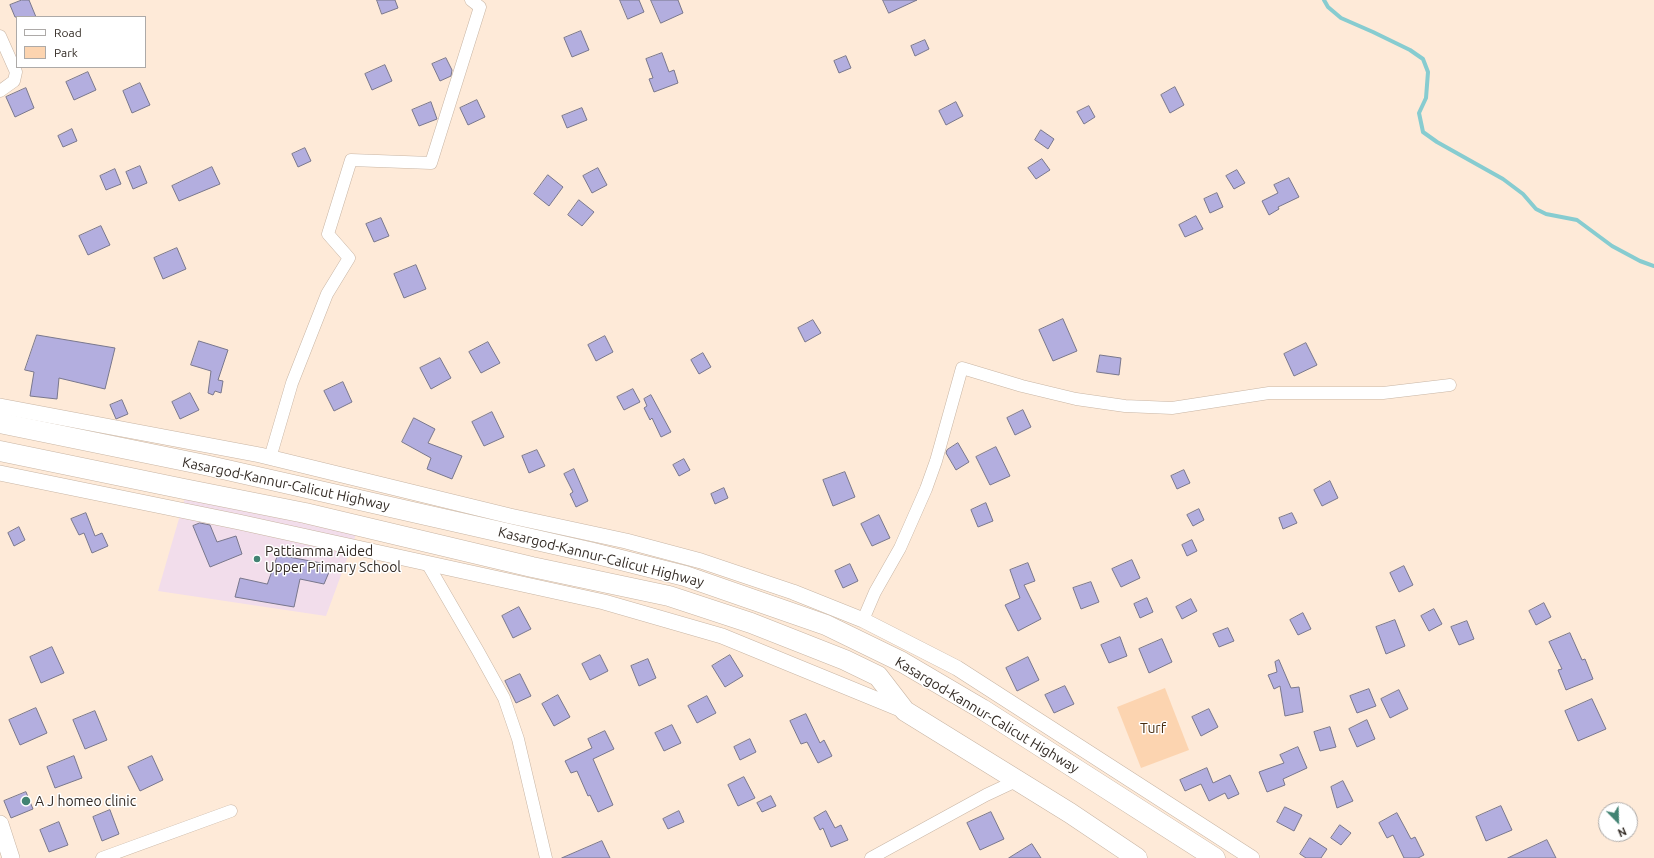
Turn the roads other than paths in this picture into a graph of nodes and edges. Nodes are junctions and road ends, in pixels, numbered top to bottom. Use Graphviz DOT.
graph roads {
  1 [pos="471,0"];
  2 [pos="0,36"];
  3 [pos="0,91"];
  4 [pos="1450,385"];
  5 [pos="0,406"];
  6 [pos="0,423"];
  7 [pos="0,450"];
  8 [pos="270,458"];
  9 [pos="0,473"];
  10 [pos="427,563"];
  11 [pos="863,620"];
  12 [pos="905,711"];
  13 [pos="1018,780"];
  14 [pos="231,811"];
  15 [pos="0,826"];
  16 [pos="11,858"];
  17 [pos="102,858"];
  18 [pos="546,858"];
  19 [pos="871,858"];
  20 [pos="1137,858"];
  21 [pos="1215,858"];
  22 [pos="1252,858"];
  1 -- 8 [label="street"];
  2 -- 3 [label="street"];
  4 -- 11 [label="street"];
  5 -- 8 [label="street"];
  6 -- 21 [label="highway, Kasargod-Kannur-Calicut Highway"];
  7 -- 12 [label="highway, Kasargod-Kannur-Calicut Highway"];
  8 -- 11 [label="street"];
  9 -- 10 [label="street"];
  10 -- 12 [label="street"];
  10 -- 18 [label="street"];
  11 -- 22 [label="street"];
  12 -- 13 [label="highway, Kasargod-Kannur-Calicut Highway"];
  13 -- 19 [label="street"];
  13 -- 20 [label="highway, Kasargod-Kannur-Calicut Highway"];
  14 -- 17 [label="street"];
  15 -- 16 [label="main road"];
}
